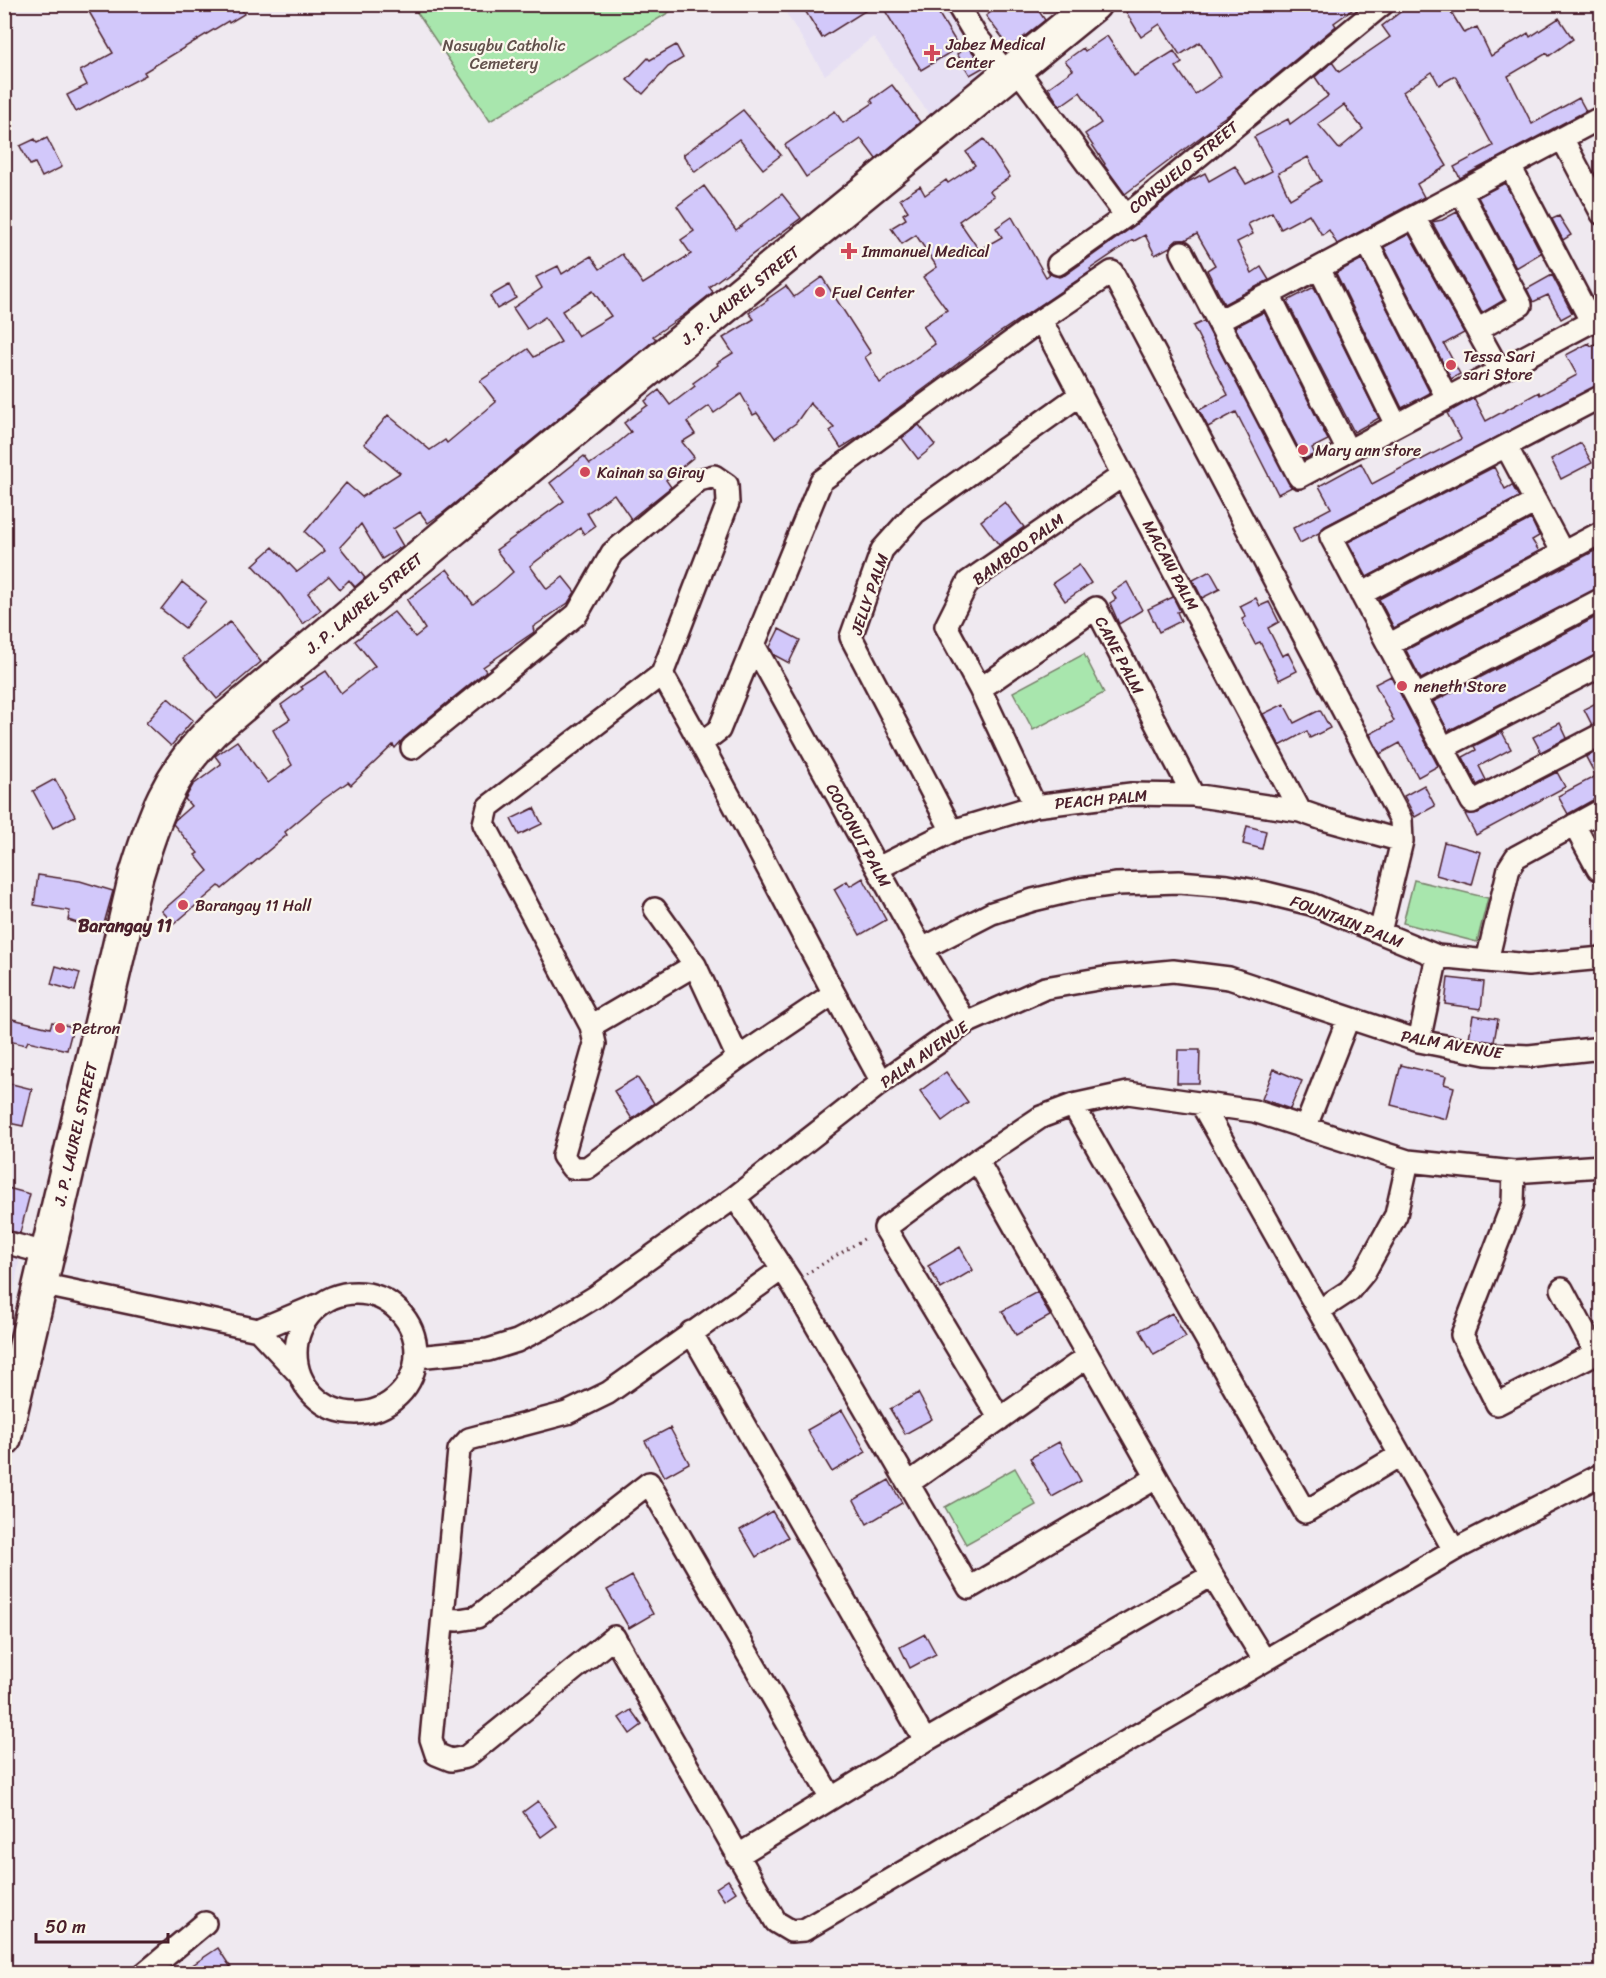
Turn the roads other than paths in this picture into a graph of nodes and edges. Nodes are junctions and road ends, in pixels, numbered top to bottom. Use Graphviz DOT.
graph roads {
  1 [pos="957,4"];
  2 [pos="1094,4"];
  3 [pos="1383,4"];
  4 [pos="1012,72"];
  5 [pos="1602,117"];
  6 [pos="1562,138"];
  7 [pos="1510,166"];
  8 [pos="1461,192"];
  9 [pos="1602,214"];
  10 [pos="1126,216"];
  11 [pos="1414,217"];
  12 [pos="1367,242"];
  13 [pos="1182,252"];
  14 [pos="1058,264"];
  15 [pos="1319,268"];
  16 [pos="1269,294"];
  17 [pos="1596,318"];
  18 [pos="1041,320"];
  19 [pos="1219,321"];
  20 [pos="1477,330"];
  21 [pos="1499,370"];
  22 [pos="1081,394"];
  23 [pos="1602,396"];
  24 [pos="1447,398"];
  25 [pos="1396,425"];
  26 [pos="1506,446"];
  27 [pos="1348,451"];
  28 [pos="1123,475"];
  29 [pos="1536,502"];
  30 [pos="1602,532"];
  31 [pos="1563,553"];
  32 [pos="1361,594"];
  33 [pos="1602,599"];
  34 [pos="754,645"];
  35 [pos="1388,645"];
  36 [pos="1602,665"];
  37 [pos="662,674"];
  38 [pos="980,689"];
  39 [pos="1416,696"];
  40 [pos="1602,734"];
  41 [pos="702,743"];
  42 [pos="412,748"];
  43 [pos="1443,748"];
  44 [pos="1193,795"];
  45 [pos="1035,806"];
  46 [pos="1602,810"];
  47 [pos="1300,811"];
  48 [pos="1574,825"];
  49 [pos="952,831"];
  50 [pos="1402,841"];
  51 [pos="878,868"];
  52 [pos="1602,870"];
  53 [pos="655,909"];
  54 [pos="1380,932"];
  55 [pos="922,948"];
  56 [pos="1437,956"];
  57 [pos="1602,958"];
  58 [pos="1487,961"];
  59 [pos="694,965"];
  60 [pos="833,994"];
  61 [pos="1348,1019"];
  62 [pos="966,1023"];
  63 [pos="591,1026"];
  64 [pos="1419,1041"];
  65 [pos="1602,1048"];
  66 [pos="738,1058"];
  67 [pos="882,1082"];
  68 [pos="1201,1103"];
  69 [pos="1073,1105"];
  70 [pos="1306,1126"];
  71 [pos="977,1160"];
  72 [pos="1408,1161"];
  73 [pos="1602,1166"];
  74 [pos="1514,1172"];
  75 [pos="735,1197"];
  76 [pos="4,1242"];
  77 [pos="43,1269"];
  78 [pos="787,1275"];
  79 [pos="1562,1289"];
  80 [pos="321,1304"];
  81 [pos="1320,1310"];
  82 [pos="258,1330"];
  83 [pos="691,1332"];
  84 [pos="1599,1351"];
  85 [pos="417,1357"];
  86 [pos="1087,1357"];
  87 [pos="300,1375"];
  88 [pos="10,1389"];
  89 [pos="1000,1419"];
  90 [pos="4,1439"];
  91 [pos="1401,1455"];
  92 [pos="1602,1474"];
  93 [pos="1156,1478"];
  94 [pos="909,1483"];
  95 [pos="1454,1550"];
  96 [pos="1212,1575"];
  97 [pos="442,1618"];
  98 [pos="1264,1660"];
  99 [pos="925,1741"];
  100 [pos="831,1798"];
  101 [pos="737,1856"];
  102 [pos="205,1923"];
  103 [pos="144,1974"];
  1 -- 4 [label="street, CONSUELO STREET"];
  2 -- 4 [label="main road, J. P. LAUREL STREET"];
  3 -- 10 [label="street, CONSUELO STREET"];
  4 -- 10 [label="street, CONSUELO STREET"];
  4 -- 77 [label="main road, J. P. LAUREL STREET"];
  5 -- 6 [label="street"];
  6 -- 7 [label="street"];
  6 -- 9 [label="street"];
  7 -- 8 [label="street"];
  7 -- 17 [label="street"];
  8 -- 11 [label="street"];
  8 -- 20 [label="street"];
  10 -- 14 [label="street"];
  11 -- 12 [label="street"];
  11 -- 20 [label="street"];
  12 -- 15 [label="street"];
  12 -- 24 [label="street"];
  13 -- 19 [label="street"];
  15 -- 16 [label="street"];
  15 -- 25 [label="street"];
  16 -- 19 [label="street"];
  16 -- 27 [label="street"];
  17 -- 21 [label="street"];
  18 -- 22 [label="street, MACAW PALM"];
  18 -- 34 [label="street"];
  18 -- 50 [label="street"];
  19 -- 27 [label="street"];
  20 -- 21 [label="street"];
  21 -- 24 [label="street"];
  22 -- 28 [label="street, MACAW PALM"];
  22 -- 49 [label="street, JELLY PALM"];
  23 -- 26 [label="street"];
  24 -- 25 [label="street"];
  25 -- 27 [label="street"];
  26 -- 29 [label="street"];
  26 -- 32 [label="street"];
  28 -- 38 [label="street, BAMBOO PALM"];
  28 -- 47 [label="street, MACAW PALM"];
  29 -- 31 [label="street"];
  29 -- 32 [label="street"];
  30 -- 31 [label="street"];
  31 -- 35 [label="street"];
  32 -- 35 [label="street"];
  33 -- 39 [label="street"];
  34 -- 41 [label="street"];
  34 -- 51 [label="street, COCONUT PALM"];
  35 -- 39 [label="street"];
  36 -- 43 [label="street"];
  37 -- 41 [label="street"];
  37 -- 42 [label="street"];
  37 -- 63 [label="street"];
  38 -- 44 [label="street, CANE PALM"];
  38 -- 45 [label="street, BAMBOO PALM"];
  39 -- 43 [label="street"];
  40 -- 43 [label="street"];
  41 -- 60 [label="street"];
  44 -- 45 [label="street, PEACH PALM"];
  44 -- 47 [label="street, PEACH PALM"];
  45 -- 49 [label="street, PEACH PALM"];
  46 -- 48 [label="street"];
  47 -- 50 [label="street, PEACH PALM"];
  48 -- 52 [label="street"];
  48 -- 58 [label="street"];
  49 -- 51 [label="street, PEACH PALM"];
  50 -- 54 [label="street"];
  51 -- 55 [label="street, COCONUT PALM"];
  53 -- 59 [label="street"];
  54 -- 55 [label="street, FOUNTAIN PALM"];
  54 -- 56 [label="street, FOUNTAIN PALM"];
  55 -- 62 [label="street, COCONUT PALM"];
  56 -- 58 [label="street, FOUNTAIN PALM"];
  56 -- 64 [label="street"];
  57 -- 58 [label="street, FOUNTAIN PALM"];
  59 -- 63 [label="street"];
  59 -- 66 [label="street"];
  60 -- 66 [label="street"];
  60 -- 67 [label="street"];
  61 -- 62 [label="street, PALM AVENUE"];
  61 -- 64 [label="street, PALM AVENUE"];
  61 -- 70 [label="street"];
  62 -- 67 [label="street, PALM AVENUE"];
  63 -- 66 [label="street"];
  64 -- 65 [label="street, PALM AVENUE"];
  67 -- 75 [label="street, PALM AVENUE"];
  68 -- 69 [label="street"];
  68 -- 70 [label="street"];
  68 -- 81 [label="street"];
  69 -- 71 [label="street"];
  69 -- 91 [label="street"];
  70 -- 72 [label="street"];
  71 -- 86 [label="street"];
  71 -- 89 [label="street"];
  72 -- 74 [label="street"];
  72 -- 81 [label="street"];
  73 -- 74 [label="street"];
  74 -- 84 [label="street"];
  75 -- 78 [label="street"];
  75 -- 85 [label="street, PALM AVENUE"];
  76 -- 77 [label="street"];
  77 -- 82 [label="street"];
  77 -- 88 [label="main road, J. P. LAUREL STREET"];
  78 -- 83 [label="street"];
  78 -- 94 [label="street"];
  79 -- 84 [label="street"];
  80 -- 82 [label="street"];
  80 -- 85 [label="street"];
  80 -- 87 [label="street"];
  81 -- 91 [label="street"];
  82 -- 87 [label="street"];
  83 -- 97 [label="street"];
  83 -- 99 [label="street"];
  85 -- 87 [label="street"];
  86 -- 89 [label="street"];
  86 -- 93 [label="street"];
  88 -- 90 [label="main road, J. P. LAUREL STREET"];
  89 -- 94 [label="street"];
  91 -- 95 [label="street"];
  92 -- 95 [label="street"];
  93 -- 94 [label="street"];
  93 -- 96 [label="street"];
  95 -- 98 [label="street"];
  96 -- 98 [label="street"];
  96 -- 99 [label="street"];
  97 -- 100 [label="street"];
  97 -- 101 [label="street"];
  98 -- 101 [label="street"];
  99 -- 100 [label="street"];
  100 -- 101 [label="street"];
  102 -- 103 [label="street"];
}
